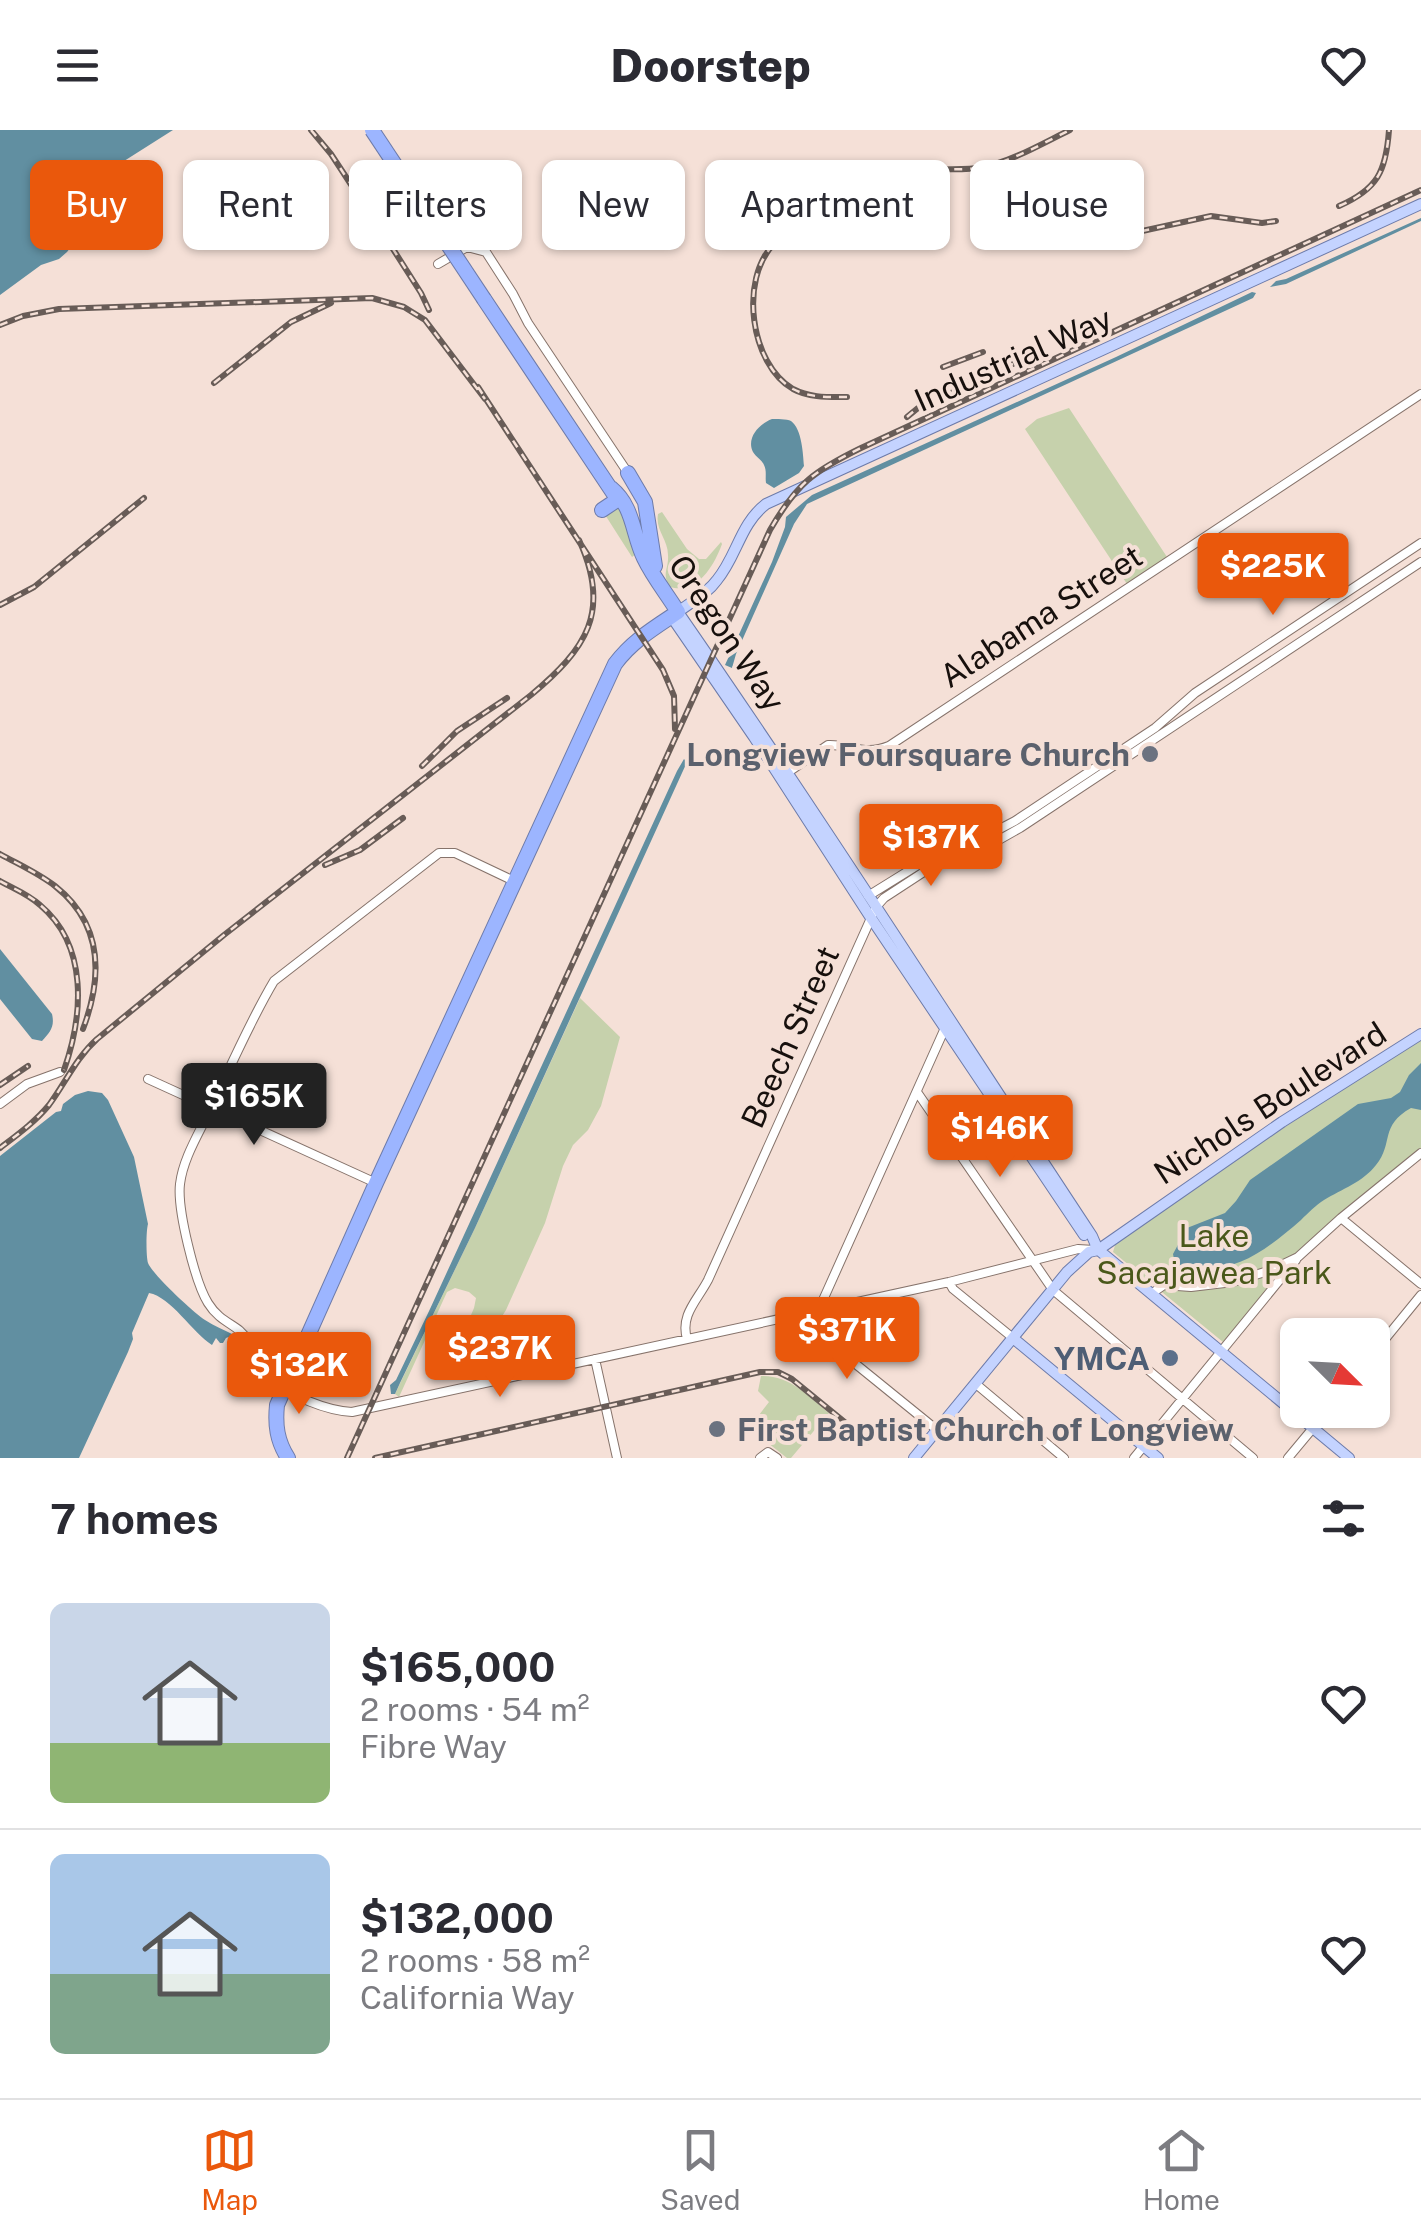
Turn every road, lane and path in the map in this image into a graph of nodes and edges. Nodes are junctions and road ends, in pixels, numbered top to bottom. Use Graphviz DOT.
graph roads {
  1 [pos="372,130"];
  2 [pos="1421,204"];
  3 [pos="438,264"];
  4 [pos="1421,394"];
  5 [pos="628,473"];
  6 [pos="615,493"];
  7 [pos="602,510"];
  8 [pos="1421,543"];
  9 [pos="1421,562"];
  10 [pos="660,583"];
  11 [pos="674,614"];
  12 [pos="783,775"];
  13 [pos="516,882"];
  14 [pos="884,885"];
  15 [pos="868,896"];
  16 [pos="873,913"];
  17 [pos="880,932"];
  18 [pos="864,934"];
  19 [pos="945,1028"];
  20 [pos="1421,1034"];
  21 [pos="60,1072"];
  22 [pos="148,1079"];
  23 [pos="917,1092"];
  24 [pos="0,1104"];
  25 [pos="211,1108"];
  26 [pos="1421,1153"];
  27 [pos="376,1183"];
  28 [pos="1341,1218"];
  29 [pos="1103,1222"];
  30 [pos="1086,1227"];
  31 [pos="1117,1236"];
  32 [pos="1098,1250"];
  33 [pos="1298,1258"];
  34 [pos="1030,1260"];
  35 [pos="1120,1268"];
  36 [pos="949,1282"];
  37 [pos="1421,1284"];
  38 [pos="1055,1292"];
  39 [pos="1151,1294"];
  40 [pos="1421,1295"];
  41 [pos="819,1309"];
  42 [pos="1390,1333"];
  43 [pos="687,1339"];
  44 [pos="1015,1341"];
  45 [pos="1222,1351"];
  46 [pos="595,1359"];
  47 [pos="978,1386"];
  48 [pos="284,1388"];
  49 [pos="1182,1400"];
  50 [pos="1280,1401"];
  51 [pos="1312,1428"];
  52 [pos="937,1430"];
  53 [pos="1143,1446"];
  54 [pos="764,1455"];
  55 [pos="288,1458"];
  56 [pos="618,1458"];
  57 [pos="777,1458"];
  58 [pos="914,1458"];
  59 [pos="922,1458"];
  60 [pos="1064,1458"];
  61 [pos="1134,1458"];
  62 [pos="1158,1458"];
  63 [pos="1252,1458"];
  64 [pos="1288,1458"];
  65 [pos="1348,1458"];
  1 -- 6 [label="highway, Oregon Way, bridge"];
  2 -- 11 [label="main road, Industrial Way"];
  3 -- 5 [label="street"];
  4 -- 12 [label="street, Alabama Street"];
  5 -- 6 [label="highway"];
  5 -- 10 [label="highway"];
  6 -- 7 [label="highway"];
  6 -- 10 [label="highway, Oregon Way"];
  6 -- 11 [label="highway, Oregon Way"];
  8 -- 14 [label="street"];
  9 -- 16 [label="street, Beech Street"];
  10 -- 11 [label="highway, Oregon Way"];
  11 -- 12 [label="main road, Oregon Way"];
  11 -- 13 [label="highway"];
  12 -- 15 [label="main road, Oregon Way"];
  12 -- 16 [label="main road, Oregon Way"];
  13 -- 25 [label="street"];
  13 -- 27 [label="highway"];
  14 -- 15 [label="street"];
  14 -- 16 [label="street"];
  15 -- 16 [label="main road, Oregon Way"];
  16 -- 17 [label="main road, Oregon Way"];
  16 -- 18 [label="street, Beech Street"];
  16 -- 30 [label="main road"];
  17 -- 18 [label="main road"];
  17 -- 19 [label="main road, Oregon Way"];
  18 -- 43 [label="street, Beech Street"];
  19 -- 23 [label="street"];
  19 -- 32 [label="main road, Oregon Way"];
  20 -- 31 [label="main road, Nichols Boulevard"];
  21 -- 24 [label="street"];
  22 -- 25 [label="street"];
  23 -- 34 [label="street"];
  23 -- 41 [label="street"];
  25 -- 27 [label="street"];
  25 -- 48 [label="street"];
  26 -- 28 [label="street"];
  27 -- 48 [label="highway"];
  28 -- 33 [label="street"];
  28 -- 37 [label="street"];
  29 -- 30 [label="main road"];
  30 -- 32 [label="main road"];
  31 -- 32 [label="main road, Nichols Boulevard"];
  31 -- 35 [label="main road"];
  32 -- 34 [label="street"];
  32 -- 35 [label="main road"];
  32 -- 38 [label="main road, Nichols Boulevard"];
  33 -- 39 [label="street"];
  33 -- 45 [label="street"];
  34 -- 36 [label="street"];
  34 -- 38 [label="street"];
  35 -- 39 [label="main road"];
  36 -- 41 [label="street"];
  36 -- 44 [label="street"];
  38 -- 44 [label="main road, Nichols Boulevard"];
  38 -- 49 [label="street"];
  39 -- 45 [label="main road"];
  40 -- 42 [label="street"];
  41 -- 43 [label="street"];
  41 -- 52 [label="street"];
  43 -- 46 [label="street"];
  44 -- 47 [label="main road, Nichols Boulevard"];
  44 -- 53 [label="main road"];
  45 -- 49 [label="street"];
  45 -- 50 [label="main road"];
  46 -- 48 [label="street"];
  46 -- 56 [label="street"];
  47 -- 52 [label="main road"];
  47 -- 59 [label="main road"];
  47 -- 60 [label="street"];
  48 -- 55 [label="highway"];
  49 -- 53 [label="street"];
  49 -- 63 [label="street"];
  51 -- 64 [label="street"];
  51 -- 65 [label="main road"];
  52 -- 58 [label="main road"];
  53 -- 61 [label="street"];
  53 -- 62 [label="main road"];
  54 -- 57 [label="street"];
}
